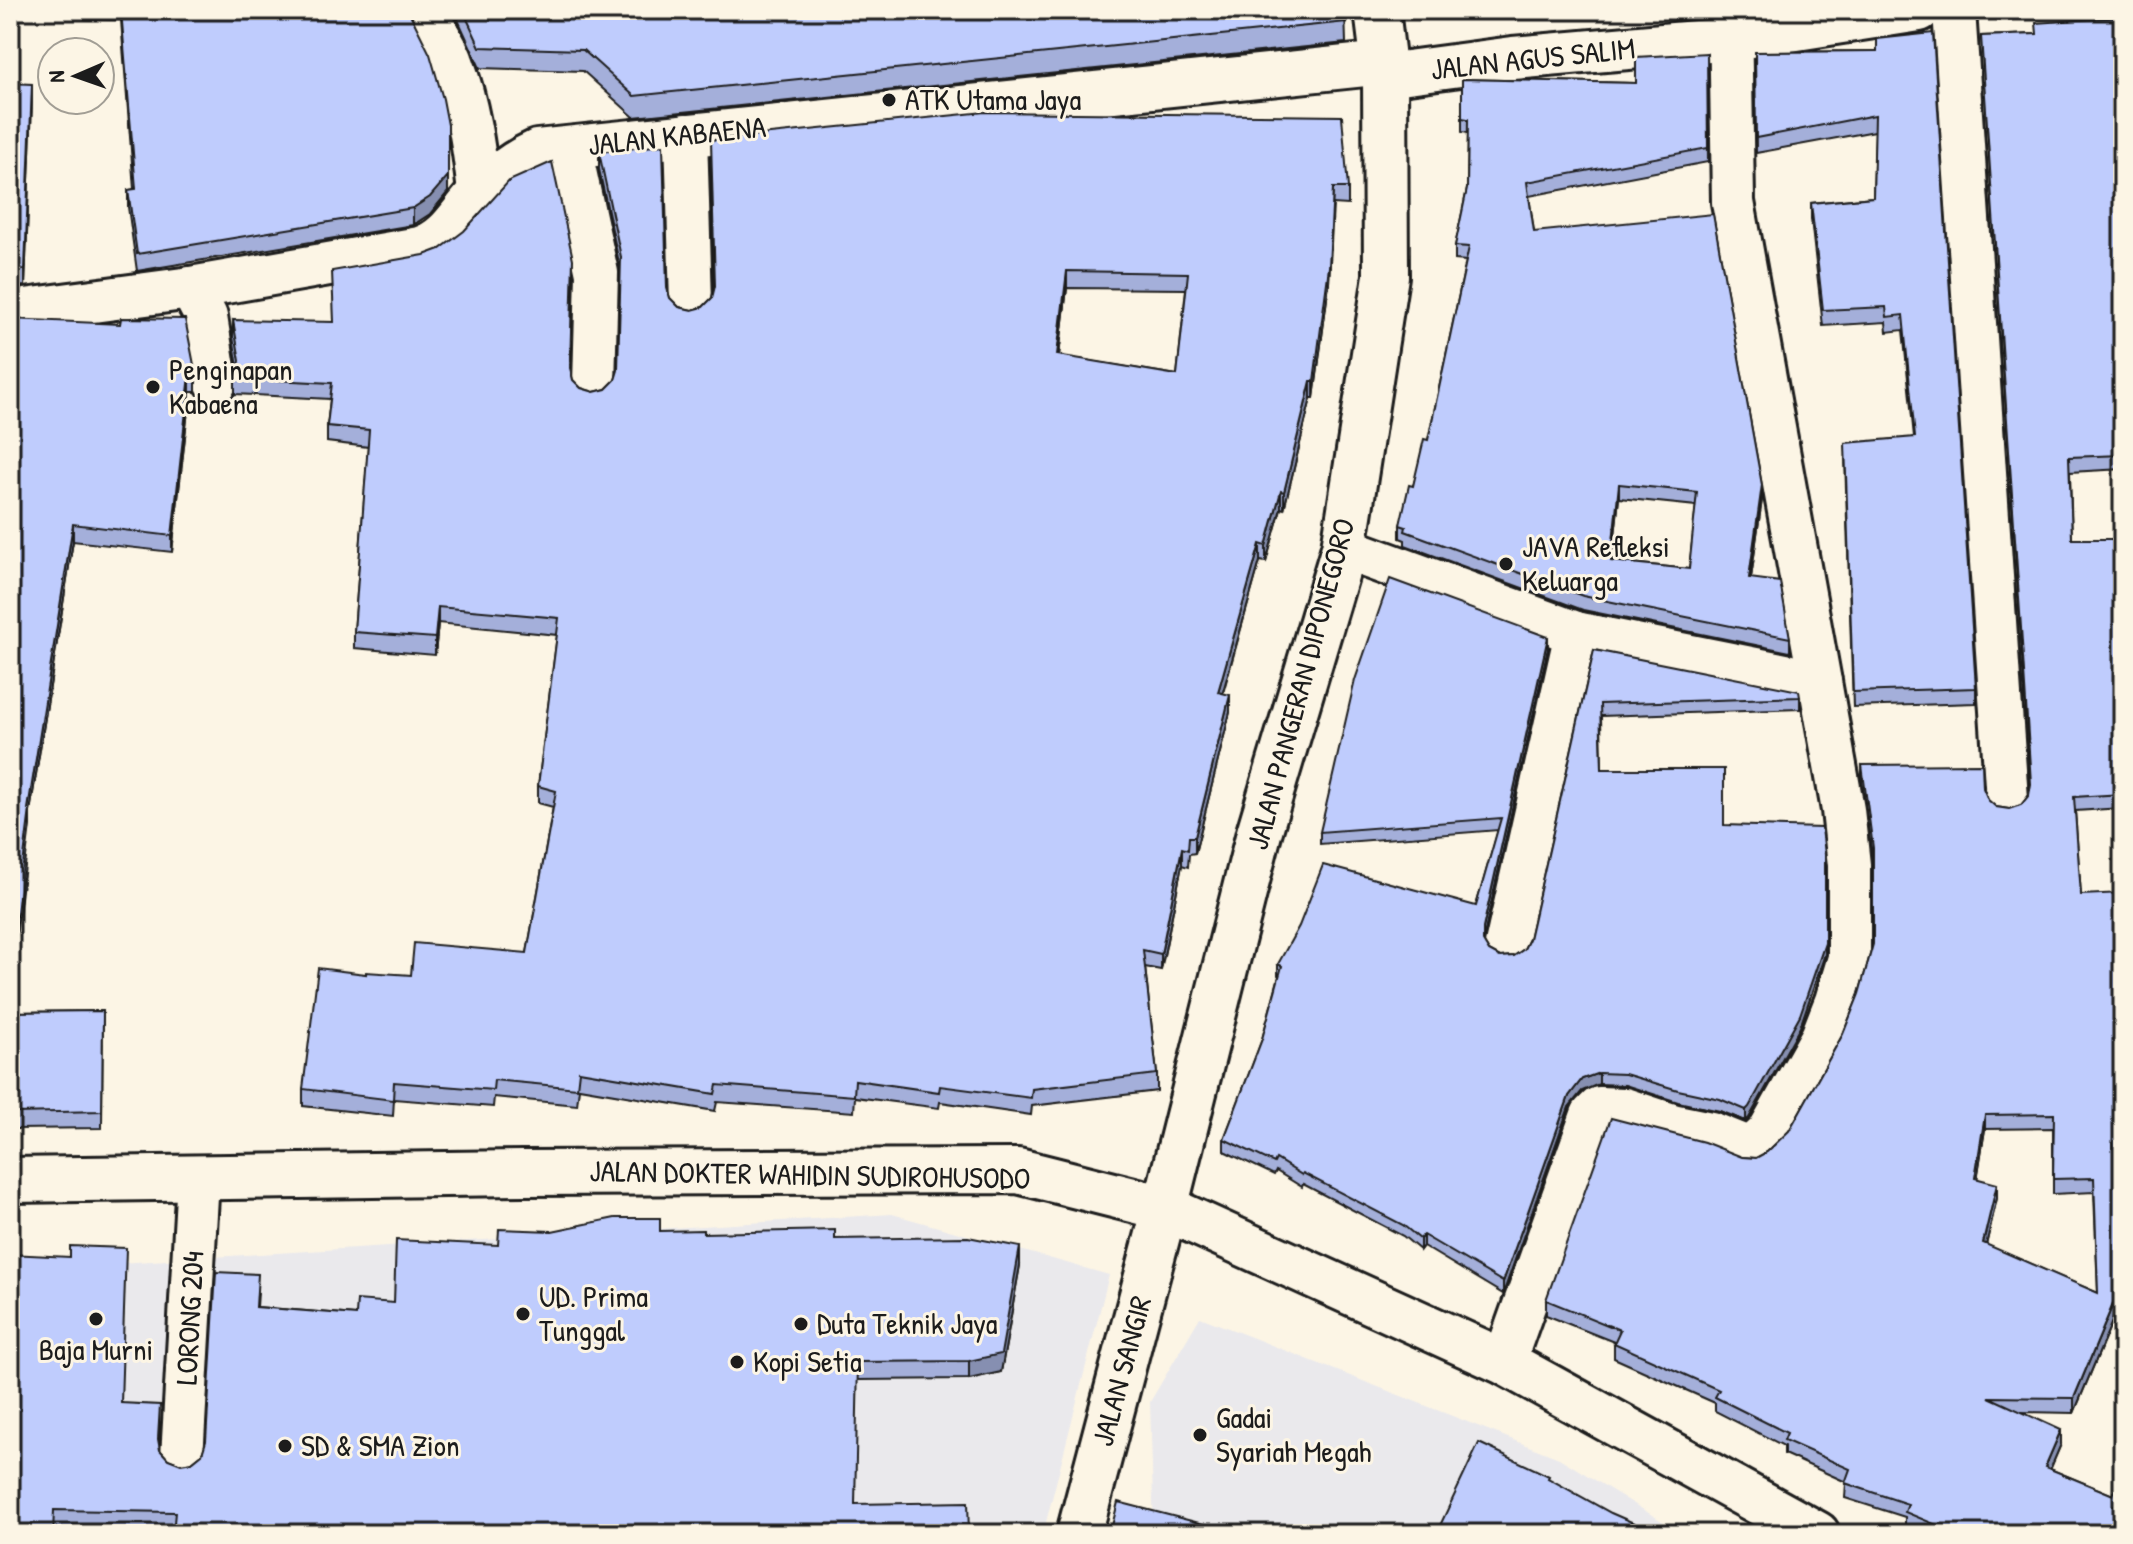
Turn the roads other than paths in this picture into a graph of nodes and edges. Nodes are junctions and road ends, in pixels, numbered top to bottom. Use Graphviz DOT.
graph roads {
  1 [pos="431,10"];
  2 [pos="1377,10"];
  3 [pos="1919,10"];
  4 [pos="1954,10"];
  5 [pos="1730,24"];
  6 [pos="1384,69"];
  7 [pos="686,135"];
  8 [pos="570,148"];
  9 [pos="479,192"];
  10 [pos="191,288"];
  11 [pos="691,303"];
  12 [pos="10,312"];
  13 [pos="216,381"];
  14 [pos="594,385"];
  15 [pos="1344,548"];
  16 [pos="1576,633"];
  17 [pos="1820,682"];
  18 [pos="2007,800"];
  19 [pos="1506,945"];
  20 [pos="198,1178"];
  21 [pos="10,1180"];
  22 [pos="1165,1208"];
  23 [pos="1504,1362"];
  24 [pos="182,1458"];
  25 [pos="1079,1534"];
  26 [pos="1817,1534"];
  1 -- 9 [label="street"];
  2 -- 6 [label="main road, JALAN PANGERAN DIPONEGORO"];
  3 -- 5 [label="street, JALAN AGUS SALIM"];
  4 -- 18 [label="street"];
  5 -- 6 [label="street, JALAN AGUS SALIM"];
  5 -- 17 [label="street"];
  6 -- 7 [label="street, JALAN KABAENA"];
  6 -- 15 [label="main road, JALAN PANGERAN DIPONEGORO"];
  7 -- 8 [label="street, JALAN KABAENA"];
  7 -- 11 [label="street"];
  8 -- 9 [label="street, JALAN KABAENA"];
  8 -- 14 [label="street"];
  9 -- 10 [label="street, JALAN KABAENA"];
  10 -- 12 [label="street, JALAN KABAENA"];
  10 -- 13 [label="street"];
  15 -- 16 [label="street"];
  15 -- 22 [label="main road, JALAN PANGERAN DIPONEGORO"];
  16 -- 17 [label="street"];
  16 -- 19 [label="street"];
  17 -- 23 [label="street"];
  20 -- 21 [label="main road, JALAN DOKTER WAHIDIN SUDIROHUSODO"];
  20 -- 22 [label="main road, JALAN DOKTER WAHIDIN SUDIROHUSODO"];
  20 -- 24 [label="street, LORONG 204"];
  22 -- 23 [label="main road, JALAN DOKTER WAHIDIN SUDIROHUSODO"];
  22 -- 25 [label="main road, JALAN SANGIR"];
  23 -- 26 [label="main road, JALAN DOKTER WAHIDIN SUDIROHUSODO"];
}
